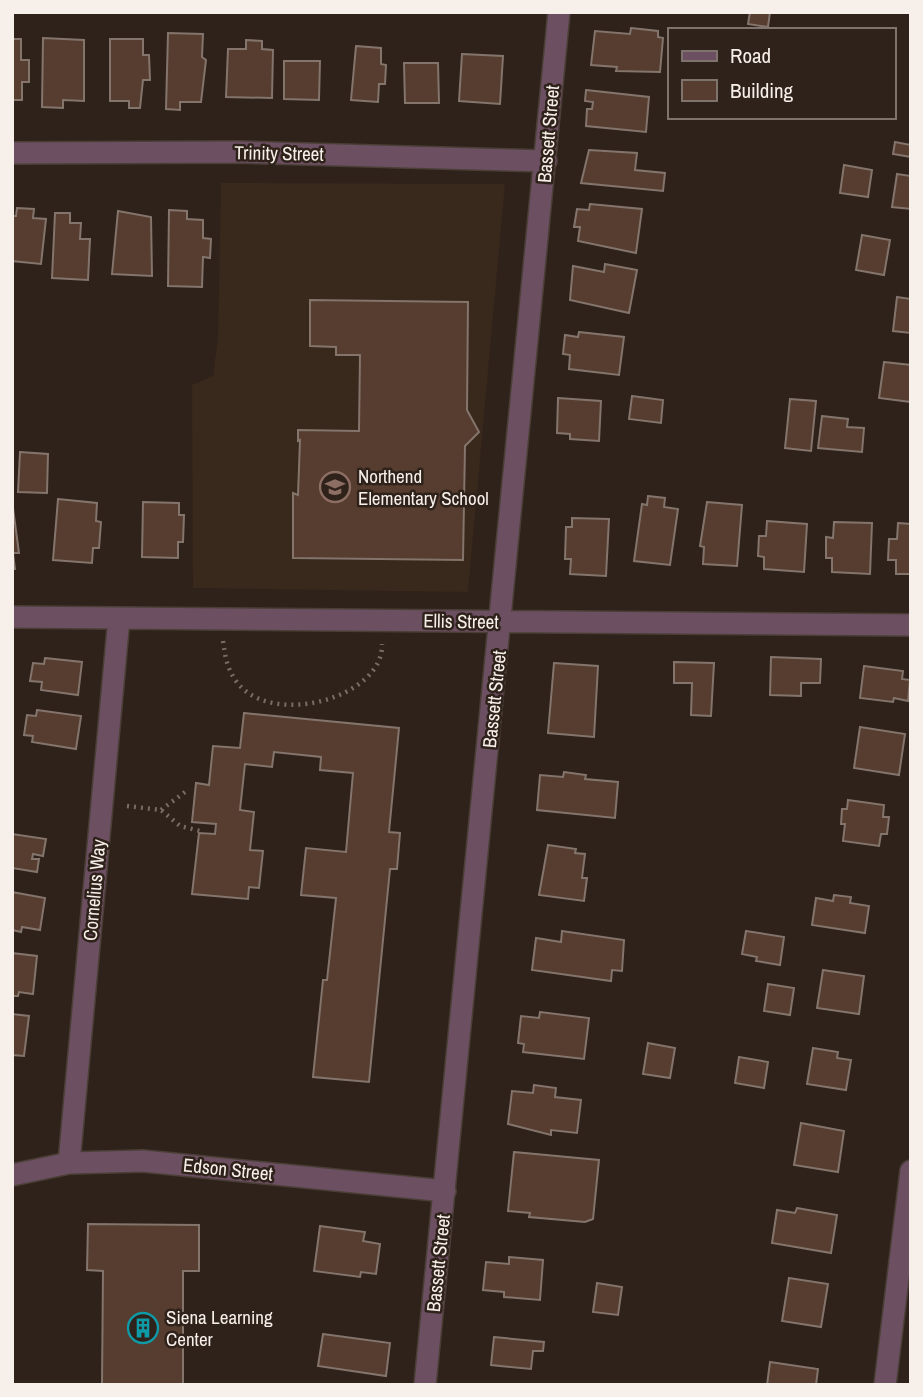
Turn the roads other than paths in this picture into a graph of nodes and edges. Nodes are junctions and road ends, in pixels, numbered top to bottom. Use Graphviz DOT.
graph roads {
  1 [pos="559,12"];
  2 [pos="12,153"];
  3 [pos="546,161"];
  4 [pos="12,617"];
  5 [pos="119,618"];
  6 [pos="502,622"];
  7 [pos="911,625"];
  8 [pos="69,1163"];
  9 [pos="911,1171"];
  10 [pos="12,1175"];
  11 [pos="445,1191"];
  12 [pos="425,1385"];
  13 [pos="885,1385"];
  1 -- 3 [label="street, Bassett Street"];
  2 -- 3 [label="street, Trinity Street"];
  3 -- 6 [label="street, Bassett Street"];
  4 -- 5 [label="street, Ellis Street"];
  5 -- 6 [label="street, Ellis Street"];
  5 -- 8 [label="street, Cornelius Way"];
  6 -- 7 [label="street, Ellis Street"];
  6 -- 11 [label="street, Bassett Street"];
  8 -- 10 [label="street, Edson Street"];
  8 -- 11 [label="street, Edson Street"];
  9 -- 13 [label="street"];
  11 -- 12 [label="street, Bassett Street"];
}
